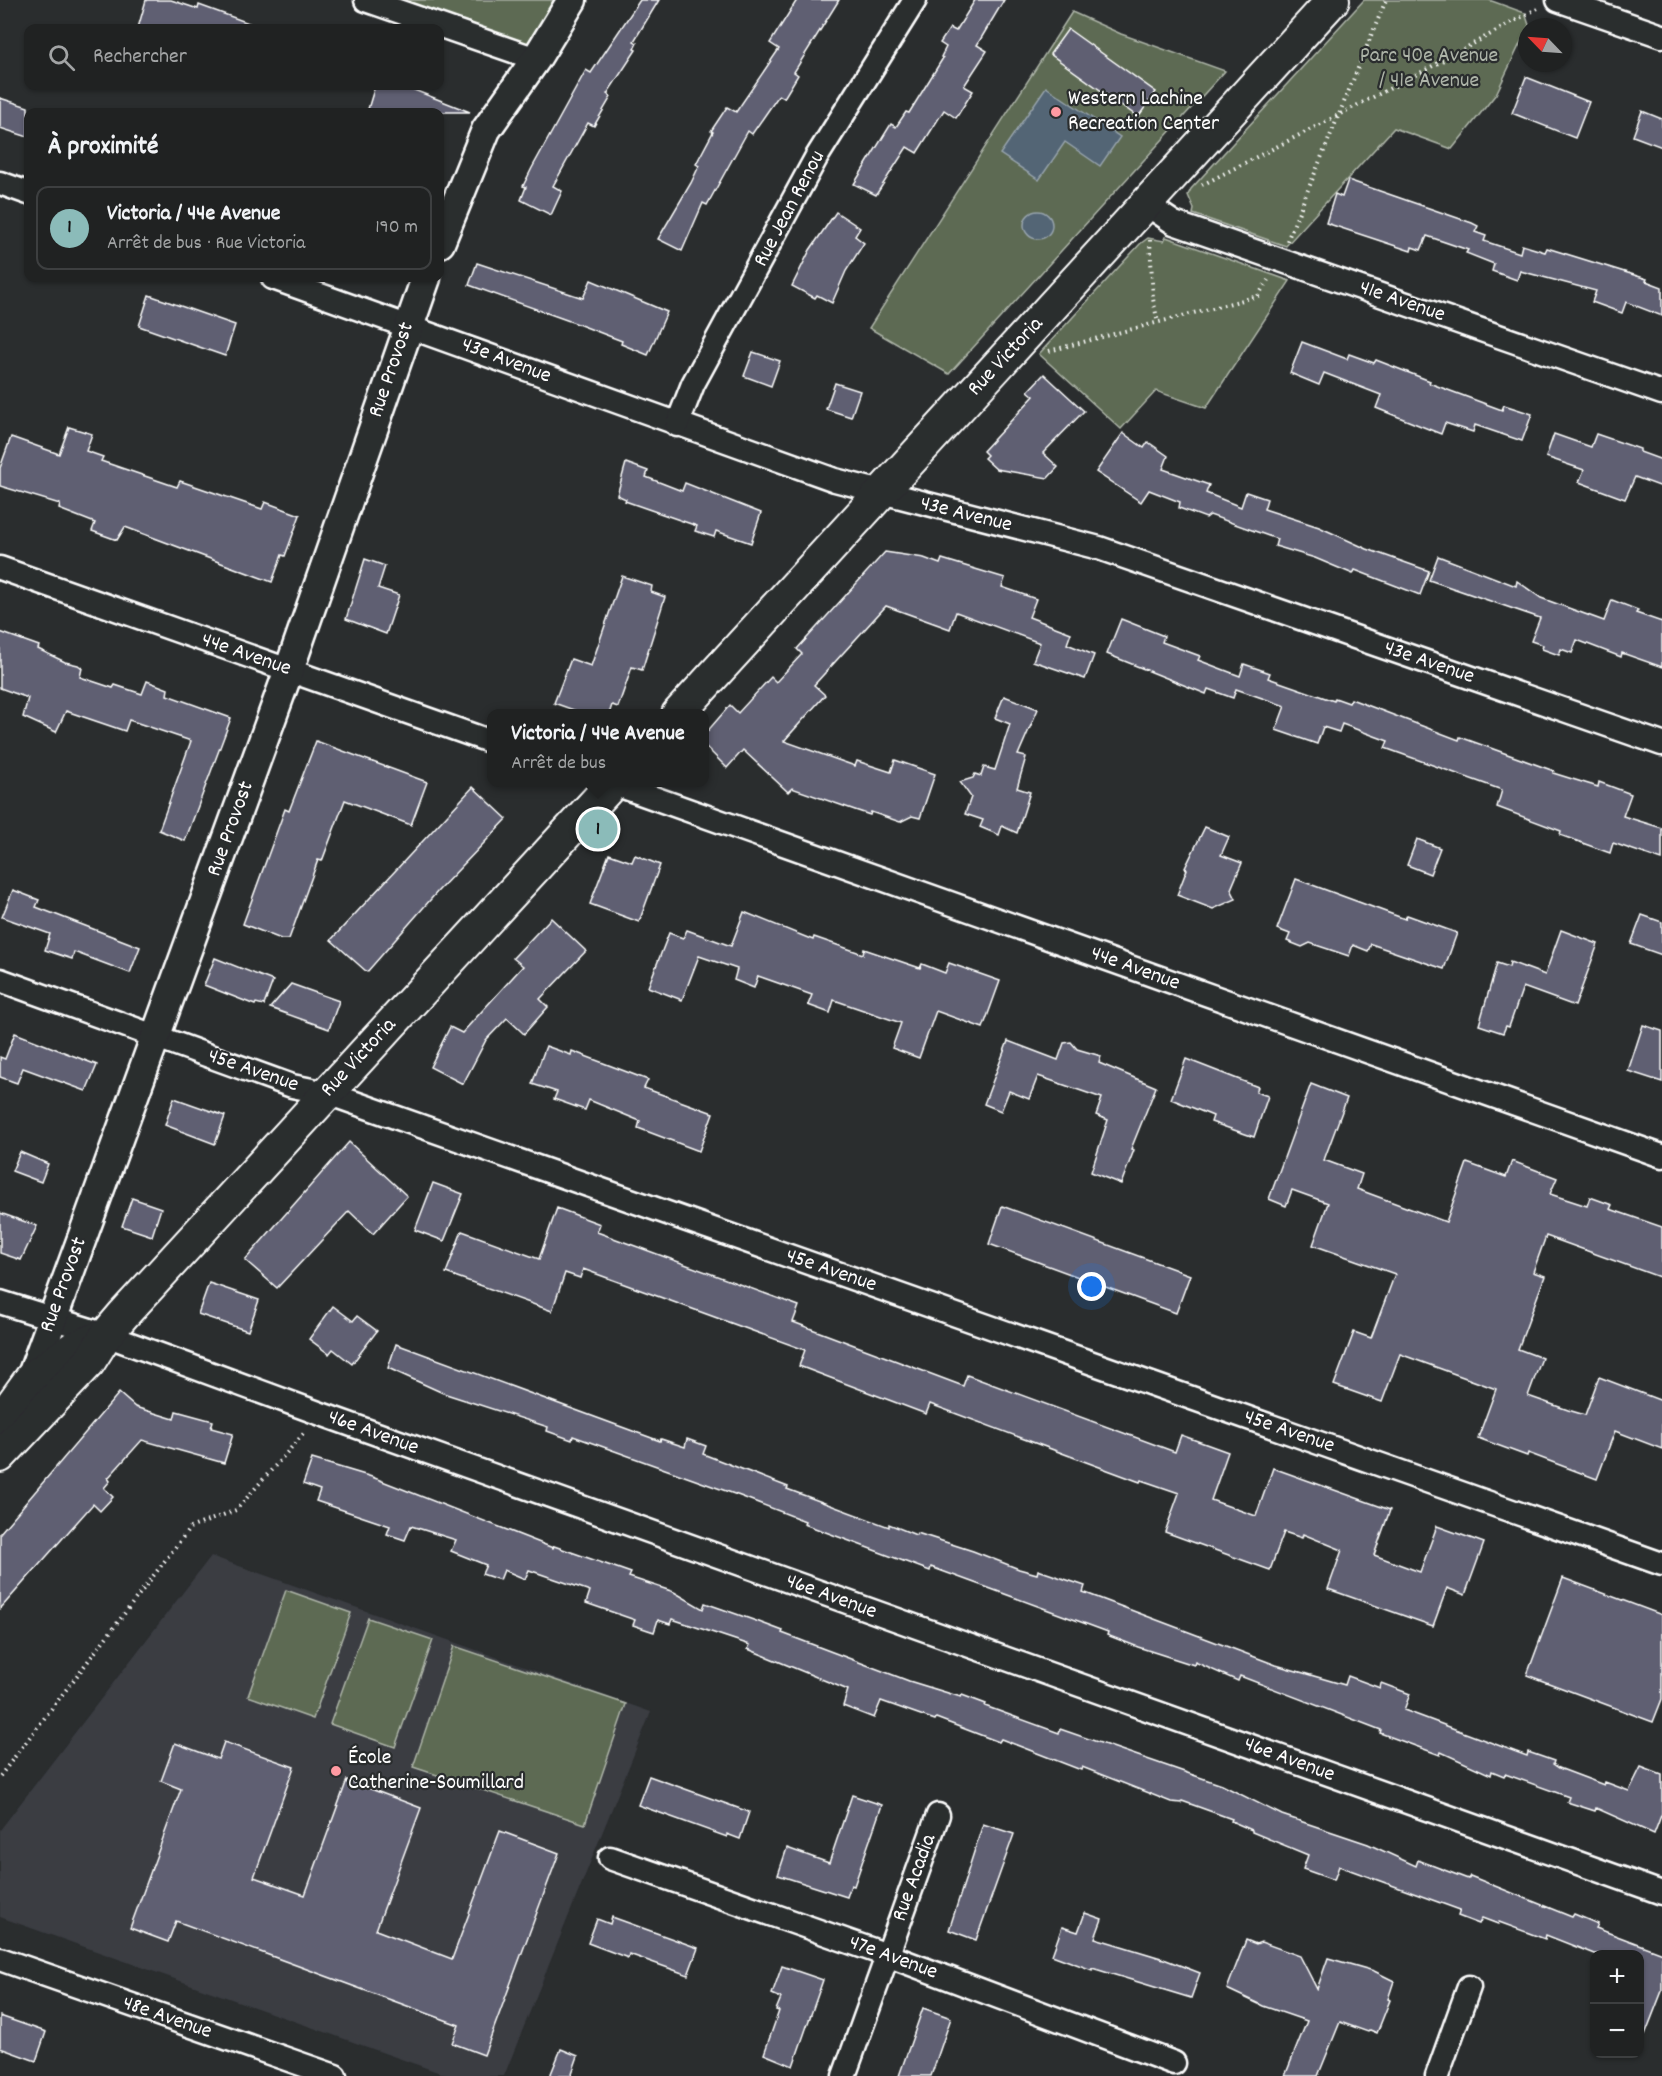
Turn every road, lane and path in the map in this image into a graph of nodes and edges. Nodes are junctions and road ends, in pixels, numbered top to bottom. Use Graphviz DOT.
graph roads {
  1 [pos="366,0"];
  2 [pos="572,0"];
  3 [pos="915,0"];
  4 [pos="1333,0"];
  5 [pos="1386,0"];
  6 [pos="1550,3"];
  7 [pos="435,24"];
  8 [pos="444,27"];
  9 [pos="1662,36"];
  10 [pos="536,59"];
  11 [pos="1336,116"];
  12 [pos="0,183"];
  13 [pos="1197,187"];
  14 [pos="24,192"];
  15 [pos="1146,204"];
  16 [pos="444,233"];
  17 [pos="1150,235"];
  18 [pos="1280,260"];
  19 [pos="285,282"];
  20 [pos="424,282"];
  21 [pos="1258,296"];
  22 [pos="1158,323"];
  23 [pos="408,324"];
  24 [pos="1046,351"];
  25 [pos="1662,393"];
  26 [pos="677,425"];
  27 [pos="881,493"];
  28 [pos="0,568"];
  29 [pos="289,670"];
  30 [pos="683,709"];
  31 [pos="487,740"];
  32 [pos="1662,744"];
  33 [pos="608,787"];
  34 [pos="623,787"];
  35 [pos="0,980"];
  36 [pos="156,1036"];
  37 [pos="327,1093"];
  38 [pos="1662,1156"];
  39 [pos="0,1302"];
  40 [pos="51,1319"];
  41 [pos="106,1335"];
  42 [pos="31,1378"];
  43 [pos="321,1414"];
  44 [pos="0,1421"];
  45 [pos="0,1456"];
  46 [pos="1662,1564"];
  47 [pos="0,1776"];
  48 [pos="938,1815"];
  49 [pos="610,1858"];
  50 [pos="1662,1893"];
  51 [pos="887,1955"];
  52 [pos="0,1959"];
  53 [pos="1469,1987"];
  54 [pos="1174,2063"];
  55 [pos="335,2076"];
  56 [pos="844,2076"];
  57 [pos="1437,2076"];
  1 -- 7 [label="street"];
  2 -- 10 [label="street"];
  3 -- 26 [label="street, Rue Jean Renou"];
  4 -- 15 [label="main road, Rue Victoria"];
  5 -- 11 [label="path"];
  6 -- 9 [label="street"];
  6 -- 11 [label="path"];
  8 -- 10 [label="street"];
  10 -- 16 [label="street"];
  11 -- 13 [label="path"];
  11 -- 18 [label="path"];
  12 -- 14 [label="street"];
  15 -- 18 [label="street, 41e Avenue"];
  15 -- 27 [label="main road, Rue Victoria"];
  17 -- 22 [label="path"];
  18 -- 25 [label="street, 41e Avenue"];
  19 -- 23 [label="street, 43e Avenue"];
  20 -- 23 [label="street, Rue Provost"];
  21 -- 22 [label="path"];
  22 -- 24 [label="path"];
  23 -- 26 [label="street, 43e Avenue"];
  23 -- 29 [label="street, Rue Provost"];
  26 -- 27 [label="street, 43e Avenue"];
  27 -- 30 [label="main road, Rue Victoria"];
  27 -- 32 [label="street, 43e Avenue"];
  28 -- 29 [label="street, 44e Avenue"];
  29 -- 31 [label="street, 44e Avenue"];
  29 -- 36 [label="street, Rue Provost"];
  33 -- 37 [label="main road, Rue Victoria"];
  34 -- 38 [label="street, 44e Avenue"];
  35 -- 36 [label="street, 45e Avenue"];
  36 -- 37 [label="street, 45e Avenue"];
  36 -- 40 [label="street, Rue Provost"];
  37 -- 41 [label="main road, Rue Victoria"];
  37 -- 46 [label="street, 45e Avenue"];
  39 -- 40 [label="street, 46e Avenue"];
  40 -- 41 [label="street, 46e Avenue"];
  40 -- 42 [label="street, Rue Provost"];
  41 -- 42 [label="main road, Rue Victoria"];
  41 -- 43 [label="street, 46e Avenue"];
  41 -- 45 [label="main road, Rue Victoria"];
  42 -- 44 [label="main road, Rue Victoria"];
  43 -- 47 [label="path"];
  43 -- 50 [label="street, 46e Avenue"];
  48 -- 51 [label="street, Rue Acadia"];
  49 -- 51 [label="street, 47e Avenue"];
  51 -- 54 [label="street, 47e Avenue"];
  51 -- 56 [label="street, Rue Acadia"];
  52 -- 55 [label="street, 48e Avenue"];
  53 -- 57 [label="street"];
}
